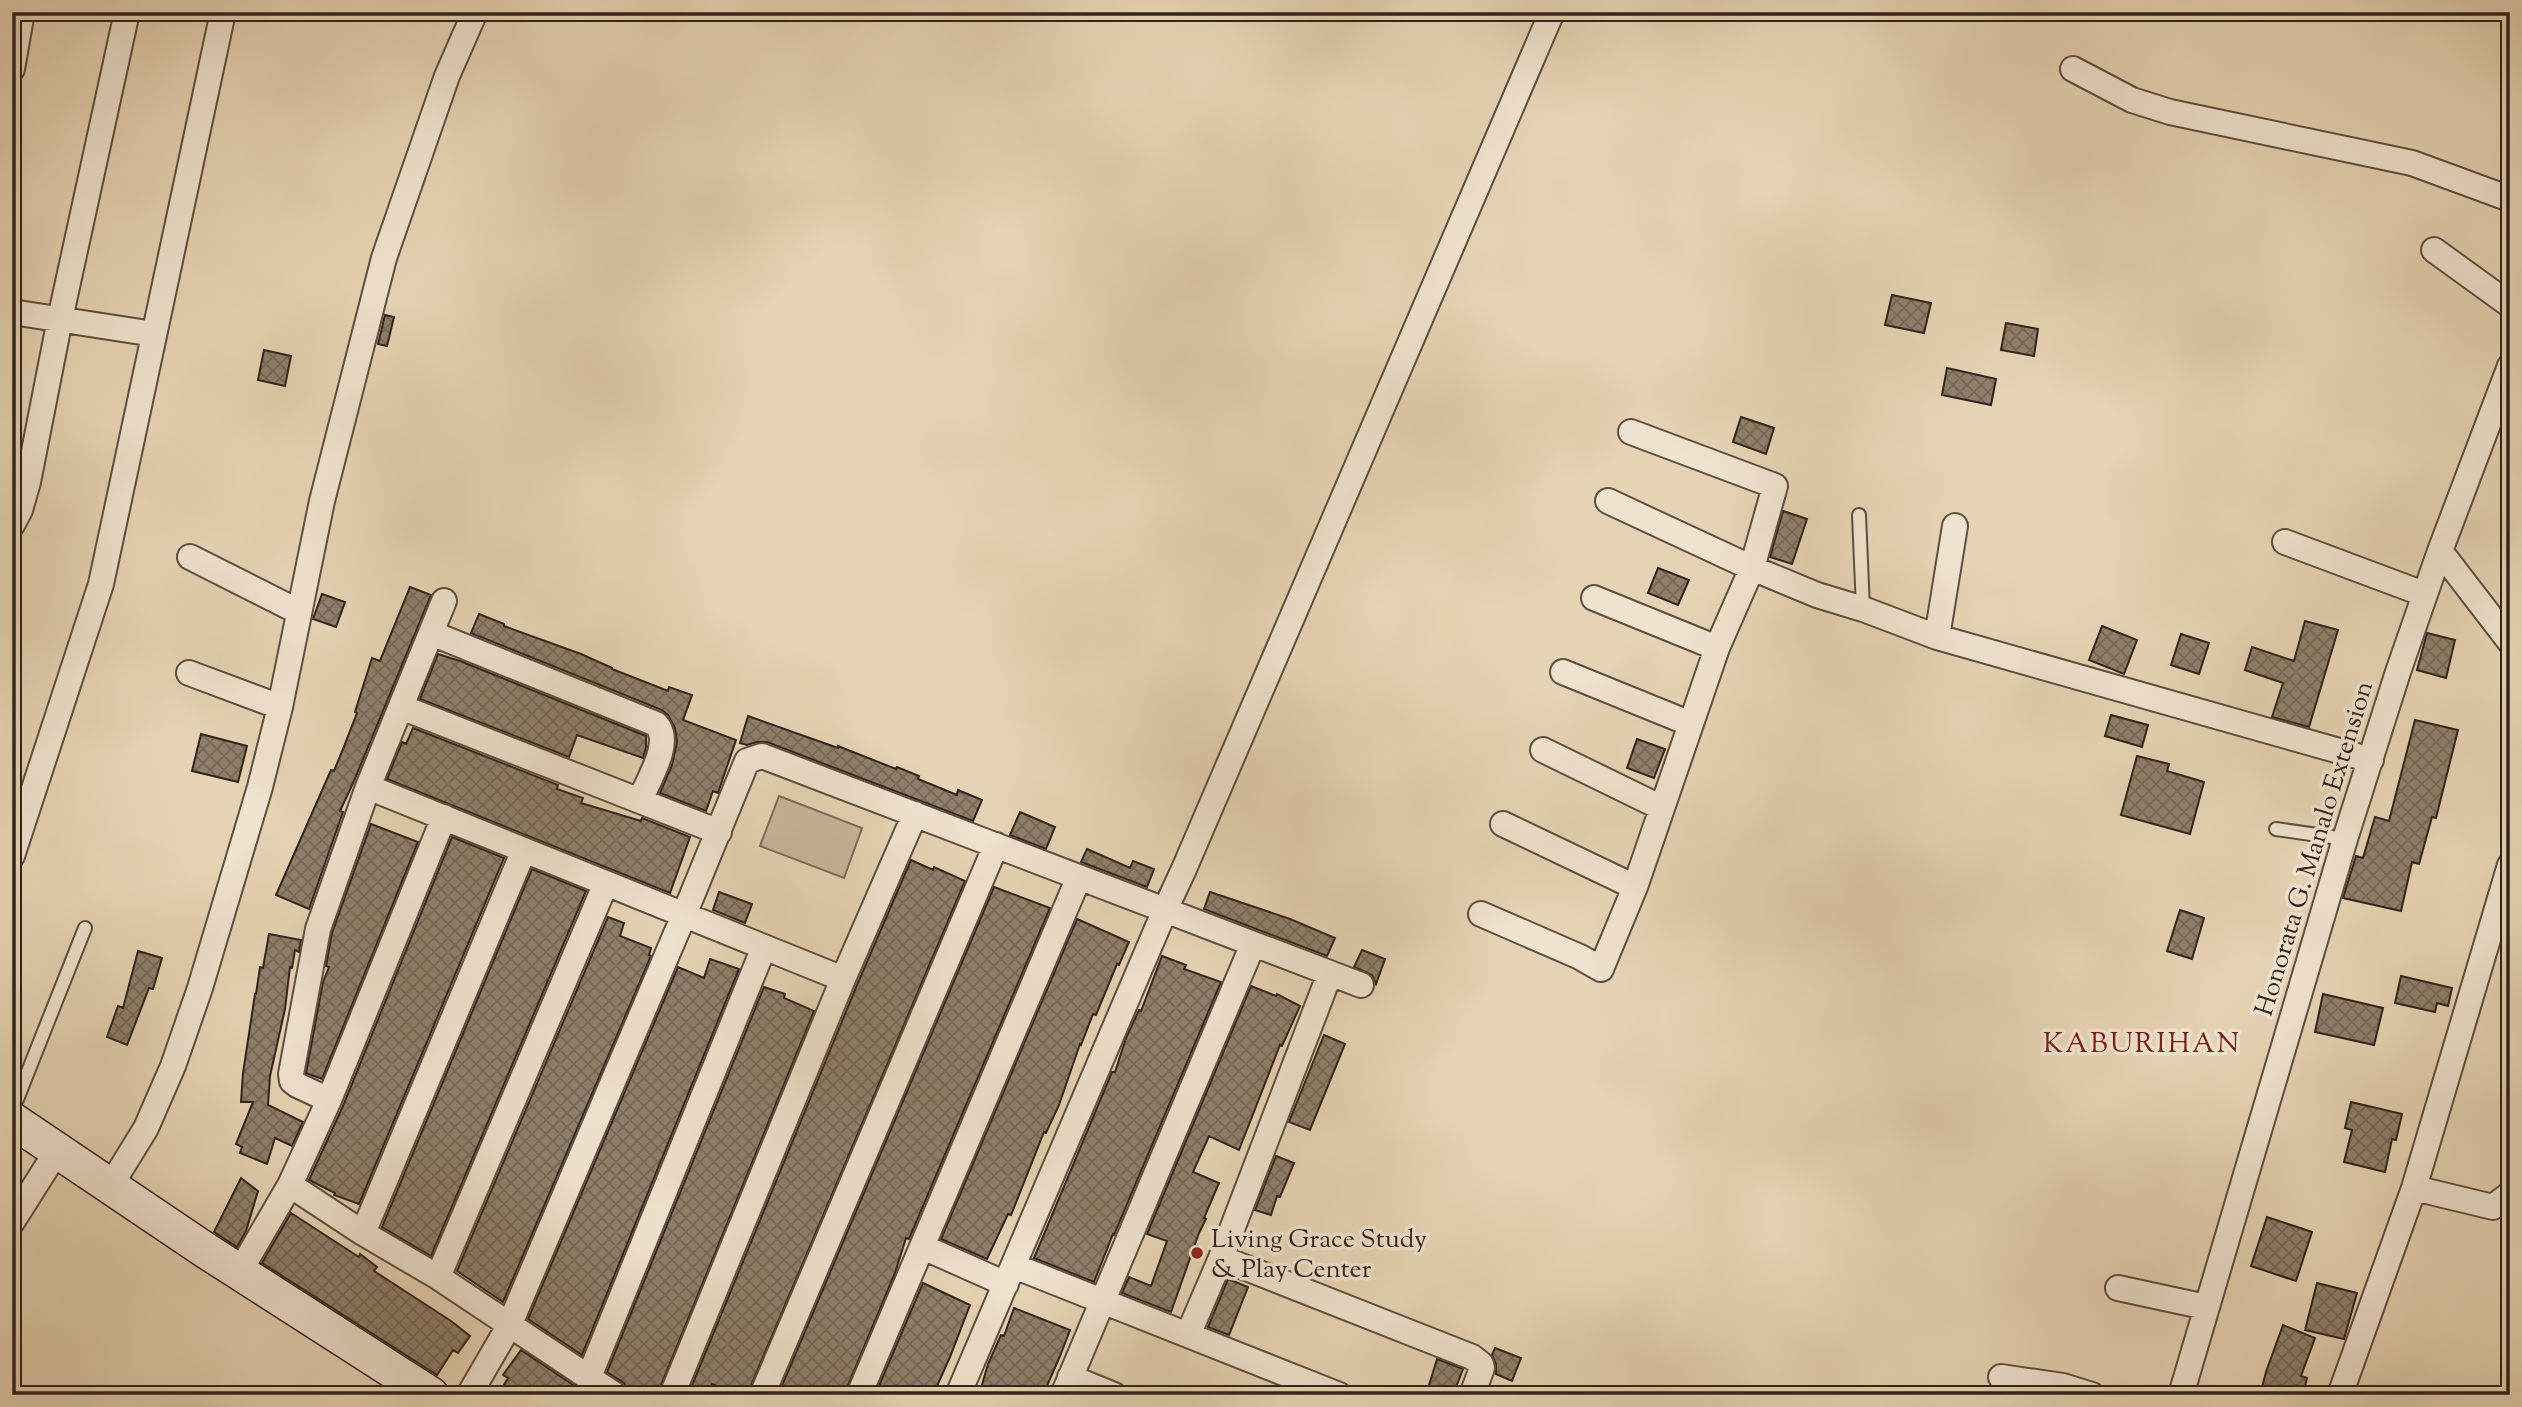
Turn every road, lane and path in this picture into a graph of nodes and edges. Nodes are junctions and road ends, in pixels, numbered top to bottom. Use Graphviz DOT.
graph roads {
  1 [pos="22,12"];
  2 [pos="127,12"];
  3 [pos="223,12"];
  4 [pos="475,12"];
  5 [pos="1552,12"];
  6 [pos="12,69"];
  7 [pos="2073,69"];
  8 [pos="2510,200"];
  9 [pos="2434,250"];
  10 [pos="2510,305"];
  11 [pos="12,312"];
  12 [pos="60,319"];
  13 [pos="153,334"];
  14 [pos="2510,366"];
  15 [pos="1631,432"];
  16 [pos="1608,501"];
  17 [pos="1859,515"];
  18 [pos="12,525"];
  19 [pos="1955,526"];
  20 [pos="2285,542"];
  21 [pos="2440,551"];
  22 [pos="190,557"];
  23 [pos="1752,568"];
  24 [pos="2424,594"];
  25 [pos="1594,598"];
  26 [pos="444,601"];
  27 [pos="1863,609"];
  28 [pos="299,612"];
  29 [pos="431,633"];
  30 [pos="1937,637"];
  31 [pos="2510,642"];
  32 [pos="1717,648"];
  33 [pos="1563,672"];
  34 [pos="189,673"];
  35 [pos="279,707"];
  36 [pos="401,707"];
  37 [pos="1691,724"];
  38 [pos="1543,750"];
  39 [pos="2371,760"];
  40 [pos="368,787"];
  41 [pos="640,800"];
  42 [pos="1662,808"];
  43 [pos="915,814"];
  44 [pos="444,817"];
  45 [pos="1503,824"];
  46 [pos="2276,830"];
  47 [pos="719,832"];
  48 [pos="2345,839"];
  49 [pos="15,842"];
  50 [pos="996,845"];
  51 [pos="524,850"];
  52 [pos="2510,865"];
  53 [pos="1079,877"];
  54 [pos="606,883"];
  55 [pos="1635,887"];
  56 [pos="2505,898"];
  57 [pos="1165,910"];
  58 [pos="1481,914"];
  59 [pos="684,915"];
  60 [pos="85,928"];
  61 [pos="1253,944"];
  62 [pos="764,947"];
  63 [pos="1330,973"];
  64 [pos="843,979"];
  65 [pos="1361,985"];
  66 [pos="329,1100"];
  67 [pos="12,1112"];
  68 [pos="12,1120"];
  69 [pos="57,1151"];
  70 [pos="111,1185"];
  71 [pos="290,1185"];
  72 [pos="2414,1188"];
  73 [pos="2510,1194"];
  74 [pos="12,1222"];
  75 [pos="363,1233"];
  76 [pos="923,1247"];
  77 [pos="1221,1258"];
  78 [pos="240,1271"];
  79 [pos="1010,1275"];
  80 [pos="438,1277"];
  81 [pos="2118,1288"];
  82 [pos="1101,1301"];
  83 [pos="2206,1307"];
  84 [pos="509,1326"];
  85 [pos="1188,1335"];
  86 [pos="589,1377"];
  87 [pos="2001,1377"];
  88 [pos="1067,1386"];
  89 [pos="431,1395"];
  90 [pos="469,1395"];
  91 [pos="615,1395"];
  92 [pos="672,1395"];
  93 [pos="762,1395"];
  94 [pos="859,1395"];
  95 [pos="958,1395"];
  96 [pos="1114,1395"];
  97 [pos="1339,1395"];
  98 [pos="1472,1395"];
  99 [pos="2092,1395"];
  100 [pos="2181,1395"];
  101 [pos="2340,1395"];
  1 -- 6 [label="street"];
  2 -- 12 [label="street"];
  3 -- 13 [label="street"];
  4 -- 28 [label="street"];
  5 -- 57 [label="street"];
  7 -- 8 [label="street"];
  9 -- 10 [label="street"];
  11 -- 12 [label="street"];
  12 -- 13 [label="street"];
  12 -- 18 [label="street"];
  13 -- 49 [label="street"];
  14 -- 21 [label="street, Honorata G. Manalo Extension"];
  15 -- 23 [label="street"];
  16 -- 23 [label="street"];
  17 -- 27 [label="lane"];
  19 -- 30 [label="street"];
  20 -- 24 [label="street"];
  21 -- 24 [label="street, Honorata G. Manalo Extension"];
  21 -- 31 [label="street"];
  22 -- 28 [label="street"];
  23 -- 27 [label="street"];
  23 -- 32 [label="street"];
  24 -- 39 [label="street, Honorata G. Manalo Extension"];
  25 -- 32 [label="street"];
  26 -- 29 [label="street"];
  27 -- 30 [label="street"];
  28 -- 35 [label="street"];
  29 -- 36 [label="street"];
  29 -- 41 [label="street"];
  30 -- 39 [label="street"];
  32 -- 37 [label="street"];
  33 -- 37 [label="street"];
  34 -- 35 [label="street"];
  35 -- 70 [label="street"];
  36 -- 40 [label="street"];
  36 -- 41 [label="street"];
  37 -- 42 [label="street"];
  38 -- 42 [label="street"];
  39 -- 48 [label="street, Honorata G. Manalo Extension"];
  40 -- 44 [label="street"];
  40 -- 66 [label="street"];
  41 -- 47 [label="street"];
  42 -- 55 [label="street"];
  43 -- 47 [label="street"];
  43 -- 50 [label="street"];
  43 -- 64 [label="street"];
  44 -- 51 [label="street"];
  44 -- 66 [label="street"];
  45 -- 55 [label="street"];
  46 -- 48 [label="lane"];
  47 -- 59 [label="street"];
  48 -- 83 [label="street, Honorata G. Manalo Extension"];
  50 -- 53 [label="street"];
  50 -- 93 [label="street"];
  51 -- 54 [label="street"];
  51 -- 75 [label="street"];
  52 -- 56 [label="street"];
  53 -- 57 [label="street"];
  53 -- 76 [label="street"];
  54 -- 59 [label="street"];
  54 -- 80 [label="street"];
  55 -- 58 [label="street"];
  56 -- 72 [label="street"];
  57 -- 61 [label="street"];
  57 -- 79 [label="street"];
  59 -- 62 [label="street"];
  59 -- 84 [label="street"];
  60 -- 67 [label="lane"];
  61 -- 63 [label="street"];
  61 -- 82 [label="street"];
  62 -- 64 [label="street"];
  62 -- 86 [label="street"];
  63 -- 65 [label="street"];
  63 -- 77 [label="street"];
  64 -- 92 [label="street"];
  66 -- 71 [label="street"];
  68 -- 69 [label="street"];
  69 -- 70 [label="street"];
  69 -- 74 [label="street"];
  70 -- 78 [label="street"];
  71 -- 75 [label="street"];
  71 -- 78 [label="street"];
  72 -- 73 [label="street"];
  72 -- 101 [label="street"];
  75 -- 80 [label="street"];
  76 -- 79 [label="street"];
  76 -- 94 [label="street"];
  77 -- 85 [label="street"];
  77 -- 98 [label="street"];
  78 -- 89 [label="street"];
  79 -- 82 [label="street"];
  79 -- 95 [label="street"];
  80 -- 84 [label="street"];
  81 -- 83 [label="street"];
  82 -- 85 [label="street"];
  82 -- 88 [label="street"];
  83 -- 100 [label="street, Honorata G. Manalo Extension"];
  84 -- 86 [label="street"];
  84 -- 90 [label="street"];
  85 -- 97 [label="street"];
  86 -- 91 [label="street"];
  87 -- 99 [label="street"];
  88 -- 96 [label="street"];
}
